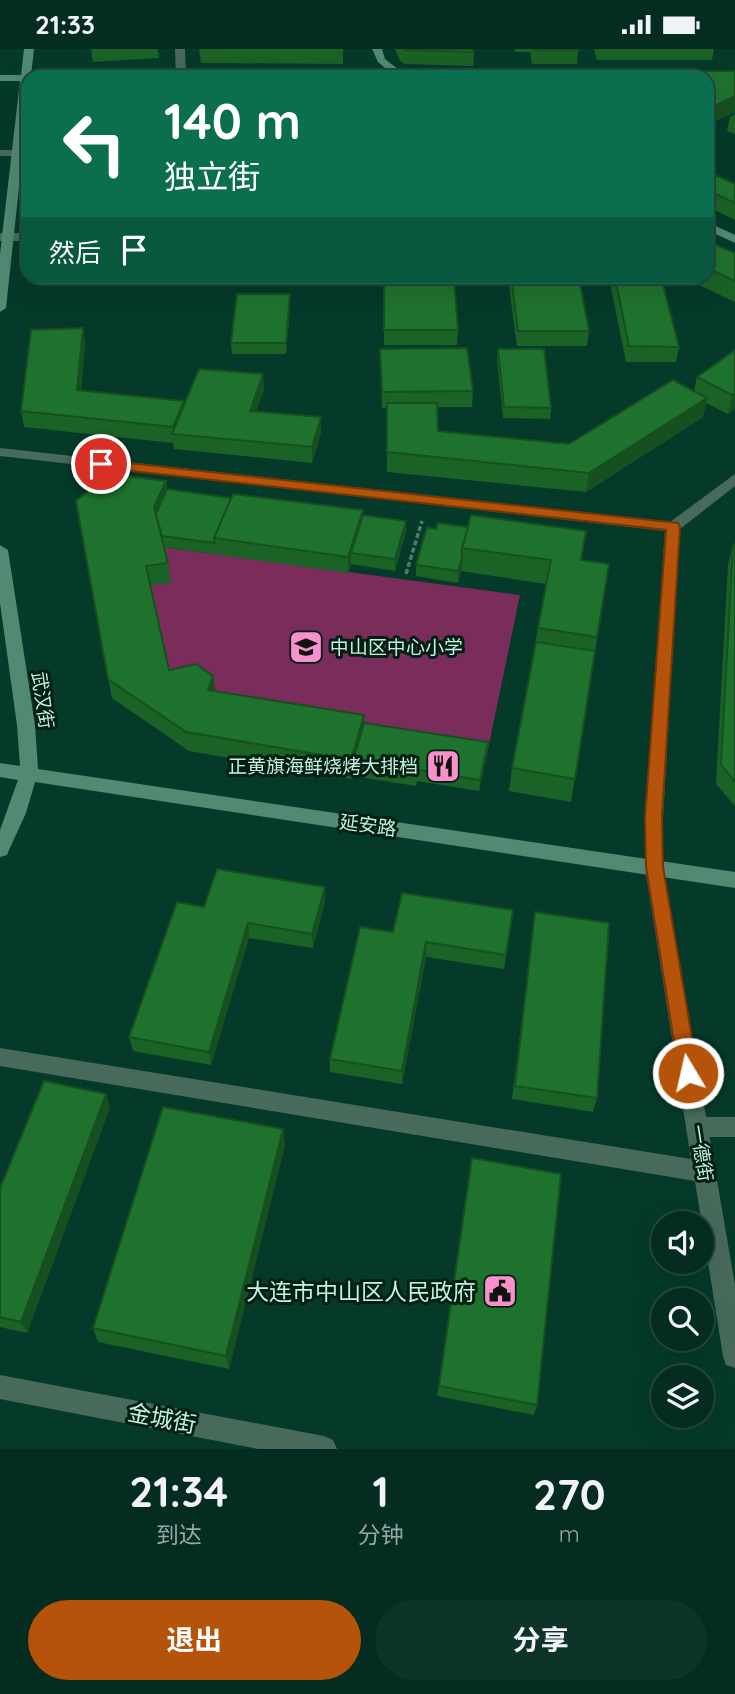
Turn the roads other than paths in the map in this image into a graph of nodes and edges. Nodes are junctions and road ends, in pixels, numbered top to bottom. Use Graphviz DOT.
graph roads {
  1 [pos="29,49"];
  2 [pos="180,49"];
  3 [pos="377,49"];
  4 [pos="27,70"];
  5 [pos="181,70"];
  6 [pos="393,70"];
  7 [pos="21,77"];
  8 [pos="0,78"];
  9 [pos="21,119"];
  10 [pos="0,153"];
  11 [pos="17,153"];
  12 [pos="714,230"];
  13 [pos="4,237"];
  14 [pos="735,239"];
  15 [pos="0,308"];
  16 [pos="0,452"];
  17 [pos="735,479"];
  18 [pos="673,527"];
  19 [pos="0,550"];
  20 [pos="0,770"];
  21 [pos="29,774"];
  22 [pos="0,850"];
  23 [pos="654,867"];
  24 [pos="735,880"];
  25 [pos="0,1057"];
  26 [pos="735,1127"];
  27 [pos="697,1128"];
  28 [pos="705,1173"];
  29 [pos="735,1356"];
  30 [pos="0,1387"];
  31 [pos="324,1449"];
  1 -- 4 [label="main road"];
  2 -- 5 [label="street"];
  3 -- 6 [label="main road"];
  7 -- 8 [label="main road"];
  9 -- 11 [label="main road"];
  10 -- 11 [label="street"];
  11 -- 13 [label="main road"];
  12 -- 14 [label="main road"];
  13 -- 15 [label="main road"];
  16 -- 18 [label="street"];
  17 -- 18 [label="street"];
  18 -- 23 [label="street, 一德街"];
  19 -- 21 [label="main road, 武汉街"];
  20 -- 21 [label="main road, 延安路"];
  21 -- 22 [label="main road, 武汉街"];
  21 -- 23 [label="main road, 延安路"];
  23 -- 24 [label="main road, 延安路"];
  23 -- 27 [label="street, 一德街"];
  25 -- 28 [label="street"];
  26 -- 27 [label="street"];
  27 -- 28 [label="street, 一德街"];
  28 -- 29 [label="street, 一德街"];
  30 -- 31 [label="street, 金城街"];
}
